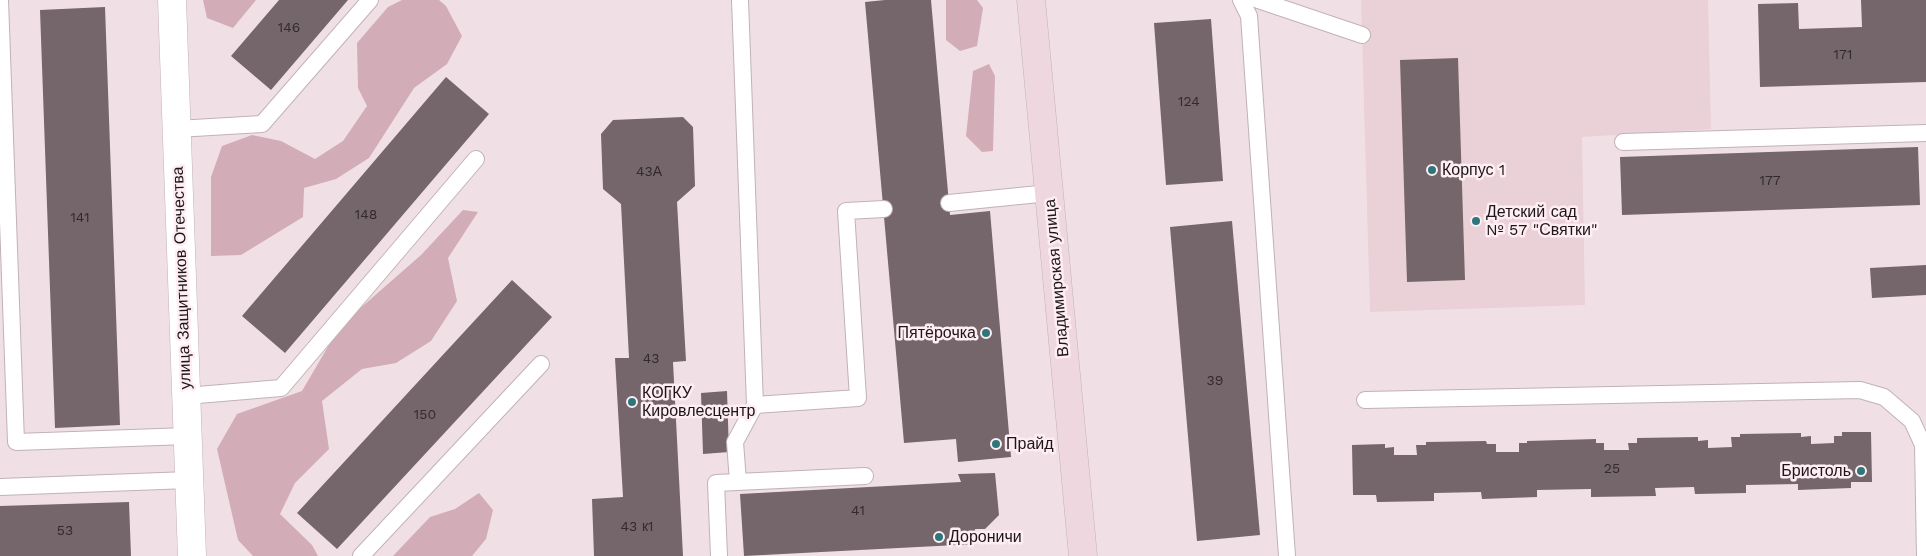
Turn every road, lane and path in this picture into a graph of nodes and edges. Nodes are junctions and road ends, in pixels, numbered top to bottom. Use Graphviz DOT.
graph roads {
  1 [pos="0,0"];
  2 [pos="172,0"];
  3 [pos="370,0"];
  4 [pos="740,0"];
  5 [pos="1031,0"];
  6 [pos="1241,0"];
  7 [pos="1258,0"];
  8 [pos="0,7"];
  9 [pos="1362,35"];
  10 [pos="177,129"];
  11 [pos="1926,133"];
  12 [pos="1623,142"];
  13 [pos="476,159"];
  14 [pos="1049,193"];
  15 [pos="949,203"];
  16 [pos="884,209"];
  17 [pos="541,364"];
  18 [pos="186,396"];
  19 [pos="1365,400"];
  20 [pos="755,405"];
  21 [pos="188,436"];
  22 [pos="865,476"];
  23 [pos="189,480"];
  24 [pos="738,482"];
  25 [pos="0,487"];
  26 [pos="192,556"];
  27 [pos="361,556"];
  28 [pos="719,556"];
  29 [pos="1083,556"];
  30 [pos="1287,556"];
  31 [pos="1925,556"];
  1 -- 8 [label="lane"];
  2 -- 10 [label="street, улица Защитников Отечества"];
  3 -- 10 [label="lane"];
  4 -- 20 [label="lane"];
  5 -- 14 [label="main road, Владимирская улица"];
  6 -- 30 [label="lane"];
  7 -- 9 [label="lane"];
  8 -- 21 [label="lane"];
  10 -- 18 [label="street, улица Защитников Отечества"];
  11 -- 12 [label="lane"];
  13 -- 18 [label="lane"];
  14 -- 15 [label="lane"];
  14 -- 29 [label="main road, Владимирская улица"];
  16 -- 20 [label="lane"];
  17 -- 27 [label="lane"];
  18 -- 21 [label="street, улица Защитников Отечества"];
  19 -- 31 [label="lane"];
  20 -- 24 [label="lane"];
  21 -- 23 [label="street, улица Защитников Отечества"];
  22 -- 24 [label="lane"];
  23 -- 25 [label="lane"];
  23 -- 26 [label="street, улица Защитников Отечества"];
  24 -- 28 [label="lane"];
}
